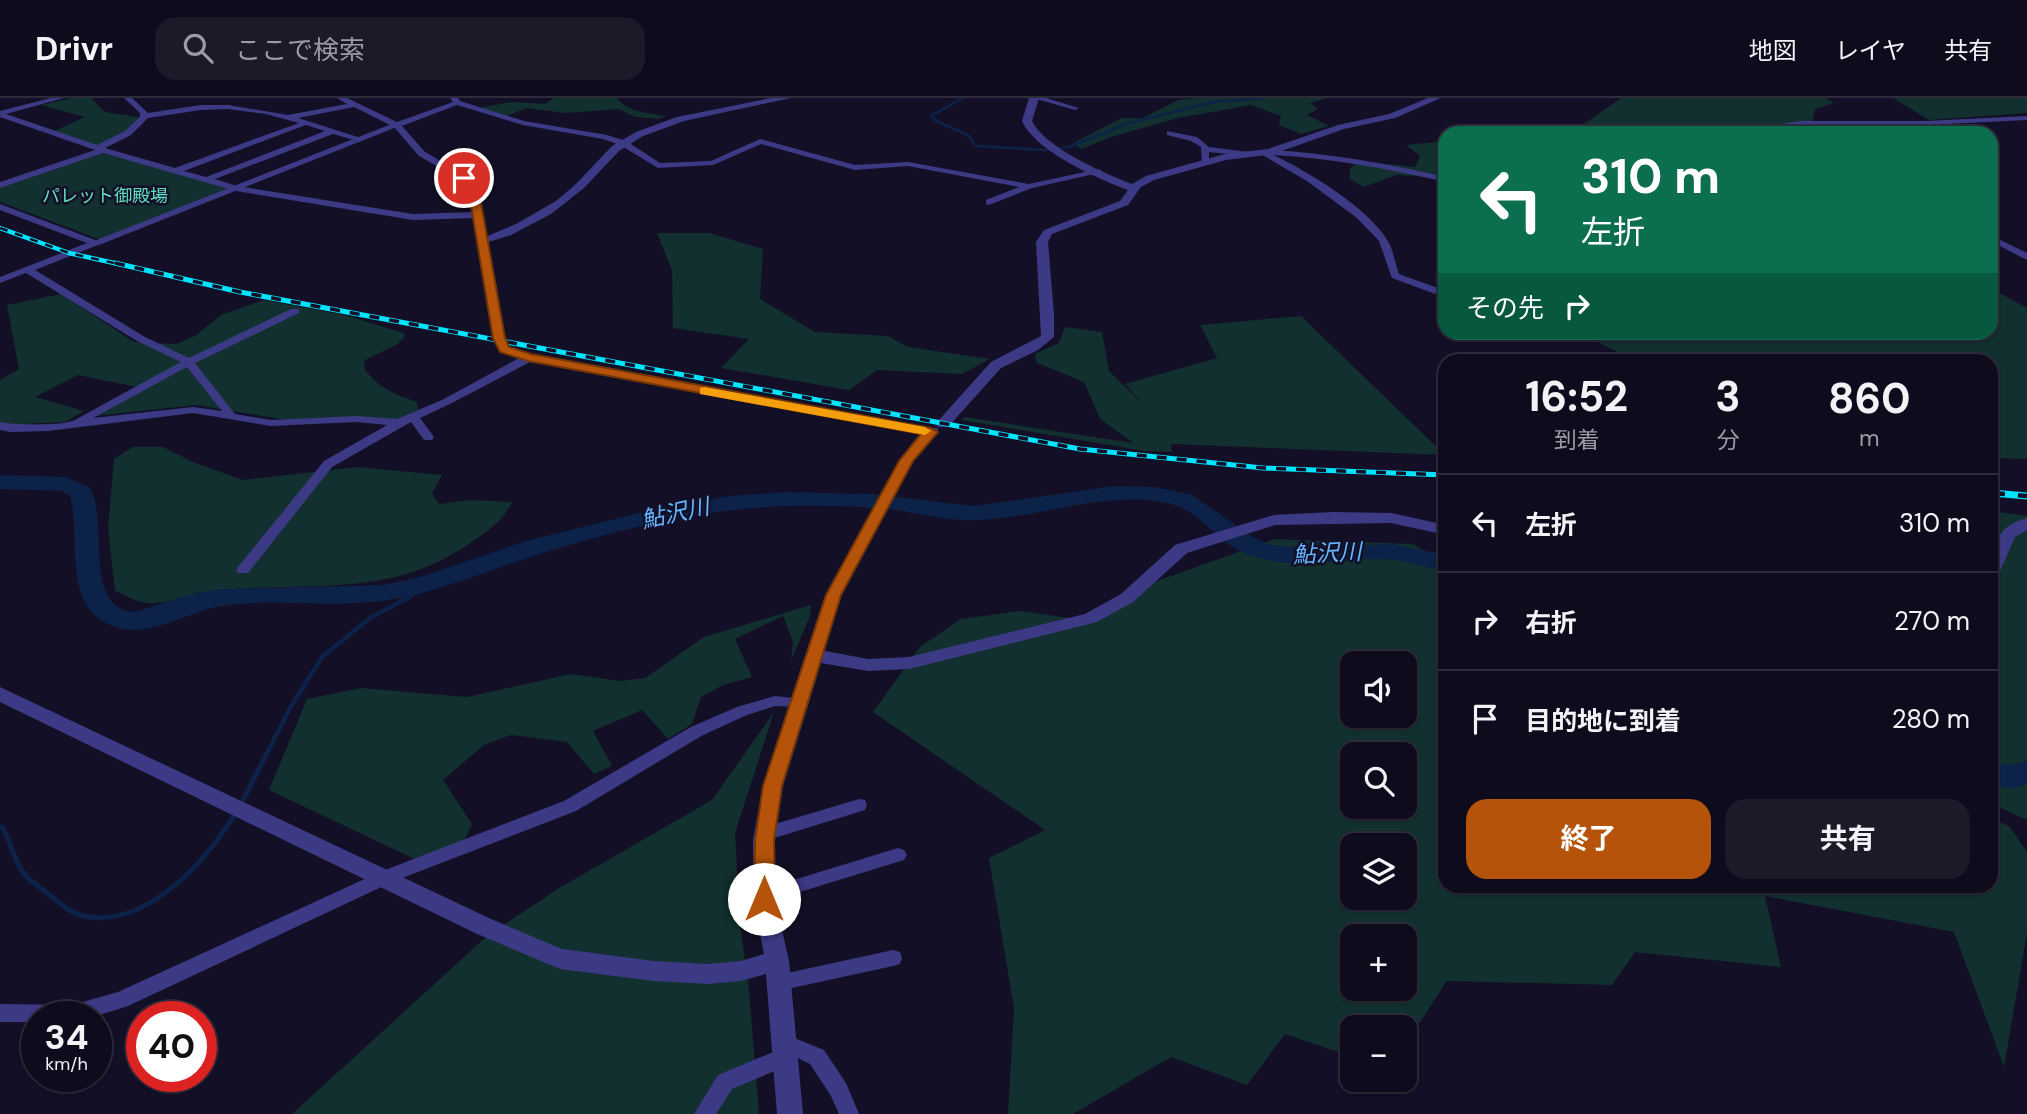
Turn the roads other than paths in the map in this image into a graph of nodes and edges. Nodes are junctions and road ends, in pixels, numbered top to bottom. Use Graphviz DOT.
graph roads {
  1 [pos="60,98"];
  2 [pos="128,98"];
  3 [pos="341,98"];
  4 [pos="784,98"];
  5 [pos="1035,98"];
  6 [pos="1436,98"];
  7 [pos="455,100"];
  8 [pos="354,104"];
  9 [pos="1075,108"];
  10 [pos="0,113"];
  11 [pos="144,116"];
  12 [pos="287,117"];
  13 [pos="2027,118"];
  14 [pos="304,123"];
  15 [pos="397,125"];
  16 [pos="1788,126"];
  17 [pos="333,131"];
  18 [pos="1170,133"];
  19 [pos="358,140"];
  20 [pos="623,143"];
  21 [pos="101,149"];
  22 [pos="1206,149"];
  23 [pos="1266,152"];
  24 [pos="1248,154"];
  25 [pos="1205,162"];
  26 [pos="176,171"];
  27 [pos="1099,172"];
  28 [pos="1438,178"];
  29 [pos="206,180"];
  30 [pos="0,185"];
  31 [pos="1028,186"];
  32 [pos="236,188"];
  33 [pos="1135,189"];
  34 [pos="989,202"];
  35 [pos="0,207"];
  36 [pos="479,215"];
  37 [pos="482,241"];
  38 [pos="1998,242"];
  39 [pos="95,243"];
  40 [pos="2027,257"];
  41 [pos="28,270"];
  42 [pos="0,281"];
  43 [pos="1438,292"];
  44 [pos="295,311"];
  45 [pos="528,358"];
  46 [pos="188,362"];
  47 [pos="232,417"];
  48 [pos="413,417"];
  49 [pos="76,423"];
  50 [pos="399,423"];
  51 [pos="943,424"];
  52 [pos="0,426"];
  53 [pos="931,432"];
  54 [pos="428,438"];
  55 [pos="2027,523"];
  56 [pos="1438,528"];
  57 [pos="1998,556"];
  58 [pos="243,570"];
  59 [pos="814,655"];
  60 [pos="0,694"];
  61 [pos="798,704"];
  62 [pos="859,805"];
  63 [pos="765,834"];
  64 [pos="898,855"];
  65 [pos="386,877"];
  66 [pos="764,896"];
  67 [pos="893,958"];
  68 [pos="777,972"];
  69 [pos="0,1013"];
  70 [pos="783,1050"];
  71 [pos="704,1114"];
  72 [pos="790,1114"];
  73 [pos="849,1114"];
  1 -- 10 [label="street"];
  2 -- 11 [label="street"];
  3 -- 8 [label="street"];
  4 -- 20 [label="street"];
  5 -- 9 [label="street"];
  5 -- 27 [label="street"];
  6 -- 23 [label="street"];
  7 -- 15 [label="street"];
  7 -- 20 [label="street"];
  8 -- 12 [label="street"];
  8 -- 15 [label="street"];
  10 -- 21 [label="street"];
  11 -- 12 [label="street"];
  11 -- 21 [label="street"];
  12 -- 14 [label="street"];
  13 -- 16 [label="street"];
  14 -- 17 [label="street"];
  14 -- 26 [label="street"];
  15 -- 19 [label="street"];
  15 -- 36 [label="street"];
  17 -- 19 [label="street"];
  17 -- 29 [label="street"];
  18 -- 22 [label="street"];
  19 -- 32 [label="street"];
  20 -- 31 [label="street"];
  20 -- 37 [label="street"];
  21 -- 26 [label="street"];
  21 -- 30 [label="street"];
  22 -- 24 [label="street"];
  22 -- 25 [label="street"];
  23 -- 24 [label="street"];
  23 -- 28 [label="street"];
  23 -- 43 [label="street"];
  24 -- 25 [label="street"];
  25 -- 33 [label="street"];
  26 -- 29 [label="street"];
  27 -- 31 [label="street"];
  27 -- 33 [label="street"];
  29 -- 32 [label="street"];
  31 -- 34 [label="street"];
  32 -- 36 [label="street"];
  32 -- 39 [label="street"];
  33 -- 51 [label="street"];
  35 -- 39 [label="street"];
  36 -- 37 [label="street"];
  37 -- 45 [label="street"];
  38 -- 40 [label="street"];
  39 -- 41 [label="street"];
  41 -- 42 [label="street"];
  41 -- 46 [label="street"];
  44 -- 46 [label="street"];
  45 -- 48 [label="street"];
  45 -- 53 [label="street"];
  46 -- 47 [label="street"];
  46 -- 49 [label="street"];
  47 -- 49 [label="street"];
  47 -- 50 [label="street"];
  48 -- 50 [label="street"];
  48 -- 54 [label="street"];
  49 -- 52 [label="street"];
  50 -- 58 [label="street"];
  51 -- 53 [label="street"];
  53 -- 59 [label="street"];
  55 -- 57 [label="street"];
  56 -- 59 [label="street"];
  59 -- 61 [label="street"];
  60 -- 65 [label="street"];
  61 -- 63 [label="street"];
  61 -- 65 [label="street"];
  62 -- 63 [label="street"];
  63 -- 66 [label="street"];
  64 -- 66 [label="street"];
  65 -- 68 [label="street"];
  65 -- 69 [label="street"];
  66 -- 68 [label="street"];
  67 -- 68 [label="street"];
  68 -- 70 [label="street"];
  70 -- 71 [label="street"];
  70 -- 72 [label="street"];
  70 -- 73 [label="street"];
}
